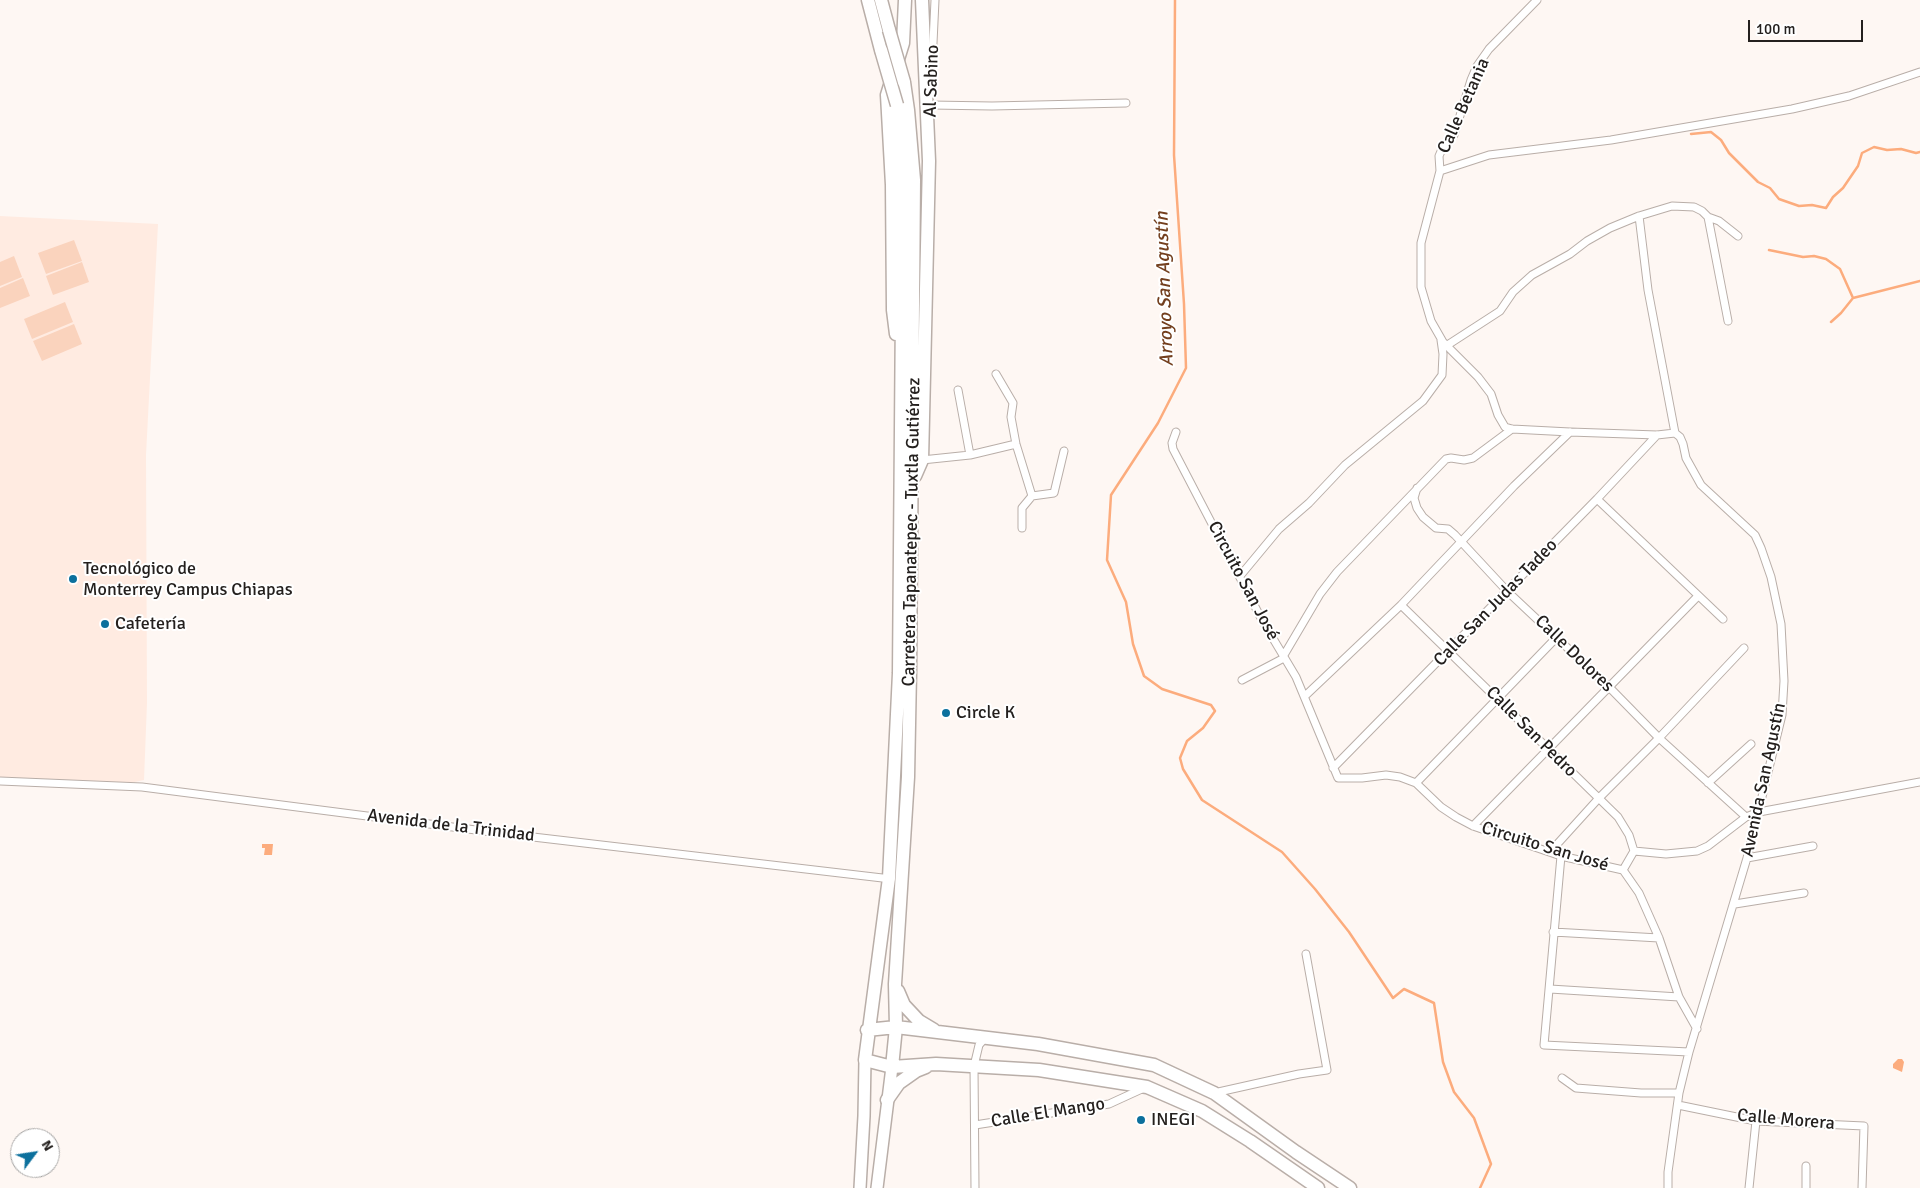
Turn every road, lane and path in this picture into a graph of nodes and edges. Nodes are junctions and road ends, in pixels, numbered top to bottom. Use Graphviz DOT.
graph roads {
  1 [pos="868,0"];
  2 [pos="881,0"];
  3 [pos="905,0"];
  4 [pos="917,0"];
  5 [pos="922,0"];
  6 [pos="935,0"];
  7 [pos="1537,0"];
  8 [pos="903,43"];
  9 [pos="1920,72"];
  10 [pos="1126,103"];
  11 [pos="931,105"];
  12 [pos="929,161"];
  13 [pos="1440,171"];
  14 [pos="1639,216"];
  15 [pos="1708,217"];
  16 [pos="1738,236"];
  17 [pos="1728,321"];
  18 [pos="1441,340"];
  19 [pos="1446,346"];
  20 [pos="996,374"];
  21 [pos="902,376"];
  22 [pos="958,390"];
  23 [pos="1512,429"];
  24 [pos="1176,432"];
  25 [pos="1570,432"];
  26 [pos="1675,433"];
  27 [pos="1657,435"];
  28 [pos="1016,444"];
  29 [pos="1064,451"];
  30 [pos="970,455"];
  31 [pos="922,460"];
  32 [pos="913,482"];
  33 [pos="1417,488"];
  34 [pos="1032,496"];
  35 [pos="1597,499"];
  36 [pos="1022,528"];
  37 [pos="1460,542"];
  38 [pos="1240,576"];
  39 [pos="1507,591"];
  40 [pos="1698,596"];
  41 [pos="1401,604"];
  42 [pos="1723,619"];
  43 [pos="1558,637"];
  44 [pos="1744,648"];
  45 [pos="1449,651"];
  46 [pos="1284,657"];
  47 [pos="1242,680"];
  48 [pos="1609,687"];
  49 [pos="1305,696"];
  50 [pos="1498,699"];
  51 [pos="1659,738"];
  52 [pos="1752,744"];
  53 [pos="1547,749"];
  54 [pos="1333,768"];
  55 [pos="0,781"];
  56 [pos="1920,782"];
  57 [pos="1416,783"];
  58 [pos="1708,783"];
  59 [pos="1599,798"];
  60 [pos="1759,812"];
  61 [pos="1746,817"];
  62 [pos="1473,826"];
  63 [pos="1813,846"];
  64 [pos="1634,851"];
  65 [pos="1550,852"];
  66 [pos="1561,856"];
  67 [pos="1748,858"];
  68 [pos="1623,870"];
  69 [pos="895,879"];
  70 [pos="1804,892"];
  71 [pos="1735,904"];
  72 [pos="1553,932"];
  73 [pos="1659,938"];
  74 [pos="1306,954"];
  75 [pos="895,984"];
  76 [pos="1550,989"];
  77 [pos="1679,997"];
  78 [pos="896,1027"];
  79 [pos="1697,1029"];
  80 [pos="867,1030"];
  81 [pos="939,1033"];
  82 [pos="985,1038"];
  83 [pos="1689,1052"];
  84 [pos="864,1060"];
  85 [pos="936,1064"];
  86 [pos="974,1066"];
  87 [pos="892,1067"];
  88 [pos="1562,1078"];
  89 [pos="1147,1087"];
  90 [pos="1214,1093"];
  91 [pos="1679,1093"];
  92 [pos="887,1100"];
  93 [pos="1678,1105"];
  94 [pos="1756,1121"];
  95 [pos="975,1125"];
  96 [pos="1806,1166"];
  97 [pos="860,1188"];
  98 [pos="877,1188"];
  99 [pos="975,1188"];
  100 [pos="1318,1188"];
  101 [pos="1350,1188"];
  102 [pos="1668,1188"];
  103 [pos="1749,1188"];
  104 [pos="1806,1188"];
  105 [pos="1862,1188"];
  1 -- 21 [label="highway, Carretera Tapanatepec - Tuxtla Gutiérrez, bridge"];
  2 -- 32 [label="highway, Carretera Tapanatepec - Tuxtla Gutiérrez, bridge"];
  3 -- 8 [label="highway"];
  4 -- 8 [label="highway"];
  5 -- 12 [label="highway"];
  6 -- 11 [label="street, Al Sabino"];
  7 -- 13 [label="street, Calle Betania"];
  8 -- 21 [label="highway"];
  9 -- 13 [label="street"];
  10 -- 11 [label="street"];
  11 -- 12 [label="street, Al Sabino"];
  12 -- 31 [label="highway"];
  13 -- 18 [label="street"];
  14 -- 15 [label="street"];
  14 -- 19 [label="street"];
  14 -- 26 [label="street, Avenida San Agustín"];
  15 -- 16 [label="street"];
  15 -- 17 [label="street"];
  18 -- 19 [label="street"];
  18 -- 38 [label="street"];
  19 -- 23 [label="street"];
  20 -- 28 [label="street"];
  21 -- 69 [label="highway, Carretera Tapanatepec - Tuxtla Gutiérrez"];
  22 -- 30 [label="street"];
  23 -- 25 [label="street"];
  23 -- 33 [label="street"];
  24 -- 38 [label="street, Circuito San José"];
  25 -- 27 [label="street"];
  25 -- 37 [label="street"];
  26 -- 27 [label="street"];
  26 -- 60 [label="street, Avenida San Agustín"];
  27 -- 35 [label="street, Calle San Judas Tadeo"];
  28 -- 30 [label="street"];
  28 -- 34 [label="street"];
  29 -- 34 [label="street"];
  30 -- 31 [label="street"];
  31 -- 32 [label="highway"];
  32 -- 69 [label="highway, Carretera Tapanatepec - Tuxtla Gutiérrez"];
  33 -- 37 [label="street, Calle Dolores"];
  33 -- 46 [label="street"];
  34 -- 36 [label="street"];
  35 -- 39 [label="street, Calle San Judas Tadeo"];
  35 -- 40 [label="street"];
  37 -- 39 [label="street, Calle Dolores"];
  37 -- 41 [label="street"];
  38 -- 46 [label="street, Circuito San José"];
  39 -- 43 [label="street, Calle Dolores"];
  39 -- 45 [label="street, Calle San Judas Tadeo"];
  40 -- 42 [label="street"];
  40 -- 48 [label="street"];
  41 -- 45 [label="street, Calle San Pedro"];
  41 -- 49 [label="street"];
  43 -- 48 [label="street, Calle Dolores"];
  43 -- 50 [label="street"];
  44 -- 51 [label="street"];
  45 -- 50 [label="street, Calle San Pedro"];
  45 -- 54 [label="street, Calle San Judas Tadeo"];
  46 -- 47 [label="street"];
  46 -- 49 [label="street, Circuito San José"];
  48 -- 51 [label="street, Calle Dolores"];
  48 -- 53 [label="street"];
  49 -- 54 [label="street, Circuito San José"];
  50 -- 53 [label="street, Calle San Pedro"];
  50 -- 57 [label="street"];
  51 -- 58 [label="street, Calle Dolores"];
  51 -- 59 [label="street"];
  52 -- 58 [label="street"];
  53 -- 59 [label="street, Calle San Pedro"];
  53 -- 62 [label="street"];
  54 -- 57 [label="street, Circuito San José"];
  55 -- 69 [label="street, Avenida de la Trinidad"];
  56 -- 60 [label="street"];
  57 -- 62 [label="street, Circuito San José"];
  58 -- 61 [label="street, Calle Dolores"];
  59 -- 64 [label="street, Calle San Pedro"];
  59 -- 65 [label="street"];
  60 -- 61 [label="street"];
  60 -- 67 [label="street, Avenida San Agustín"];
  61 -- 64 [label="street"];
  62 -- 65 [label="street, Circuito San José"];
  63 -- 67 [label="street"];
  64 -- 68 [label="street"];
  65 -- 66 [label="street, Circuito San José"];
  66 -- 68 [label="street, Circuito San José"];
  66 -- 72 [label="street"];
  67 -- 71 [label="street, Avenida San Agustín"];
  68 -- 73 [label="street, Circuito San José"];
  69 -- 75 [label="highway, Carretera Tapanatepec - Tuxtla Gutiérrez"];
  69 -- 80 [label="highway, Carretera Tapanatepec - Tuxtla Gutiérrez"];
  70 -- 71 [label="street"];
  71 -- 79 [label="street, Avenida San Agustín"];
  72 -- 73 [label="street"];
  72 -- 76 [label="street"];
  73 -- 77 [label="street, Circuito San José"];
  74 -- 90 [label="street"];
  75 -- 78 [label="highway, Carretera Tapanatepec - Tuxtla Gutiérrez"];
  75 -- 81 [label="highway"];
  76 -- 77 [label="street"];
  76 -- 83 [label="street"];
  77 -- 79 [label="street, Circuito San José"];
  78 -- 80 [label="highway"];
  78 -- 81 [label="highway"];
  78 -- 87 [label="highway, Carretera Tapanatepec - Tuxtla Gutiérrez"];
  79 -- 83 [label="street, Avenida San Agustín"];
  80 -- 84 [label="highway, Carretera Tapanatepec - Tuxtla Gutiérrez"];
  81 -- 82 [label="highway"];
  82 -- 86 [label="street"];
  82 -- 90 [label="highway"];
  83 -- 91 [label="street, Avenida San Agustín"];
  84 -- 87 [label="highway"];
  84 -- 97 [label="main road"];
  85 -- 86 [label="highway"];
  85 -- 87 [label="highway"];
  85 -- 92 [label="highway"];
  86 -- 89 [label="highway"];
  86 -- 95 [label="street"];
  87 -- 92 [label="main road"];
  88 -- 91 [label="street"];
  89 -- 95 [label="street, Calle El Mango"];
  89 -- 100 [label="highway"];
  90 -- 101 [label="highway"];
  91 -- 93 [label="street, Avenida San Agustín"];
  92 -- 98 [label="main road"];
  93 -- 94 [label="street, Calle Morera"];
  93 -- 102 [label="street, Avenida San Agustín"];
  94 -- 103 [label="street"];
  94 -- 105 [label="street, Calle Morera"];
  95 -- 99 [label="street"];
  96 -- 104 [label="street"];
}
